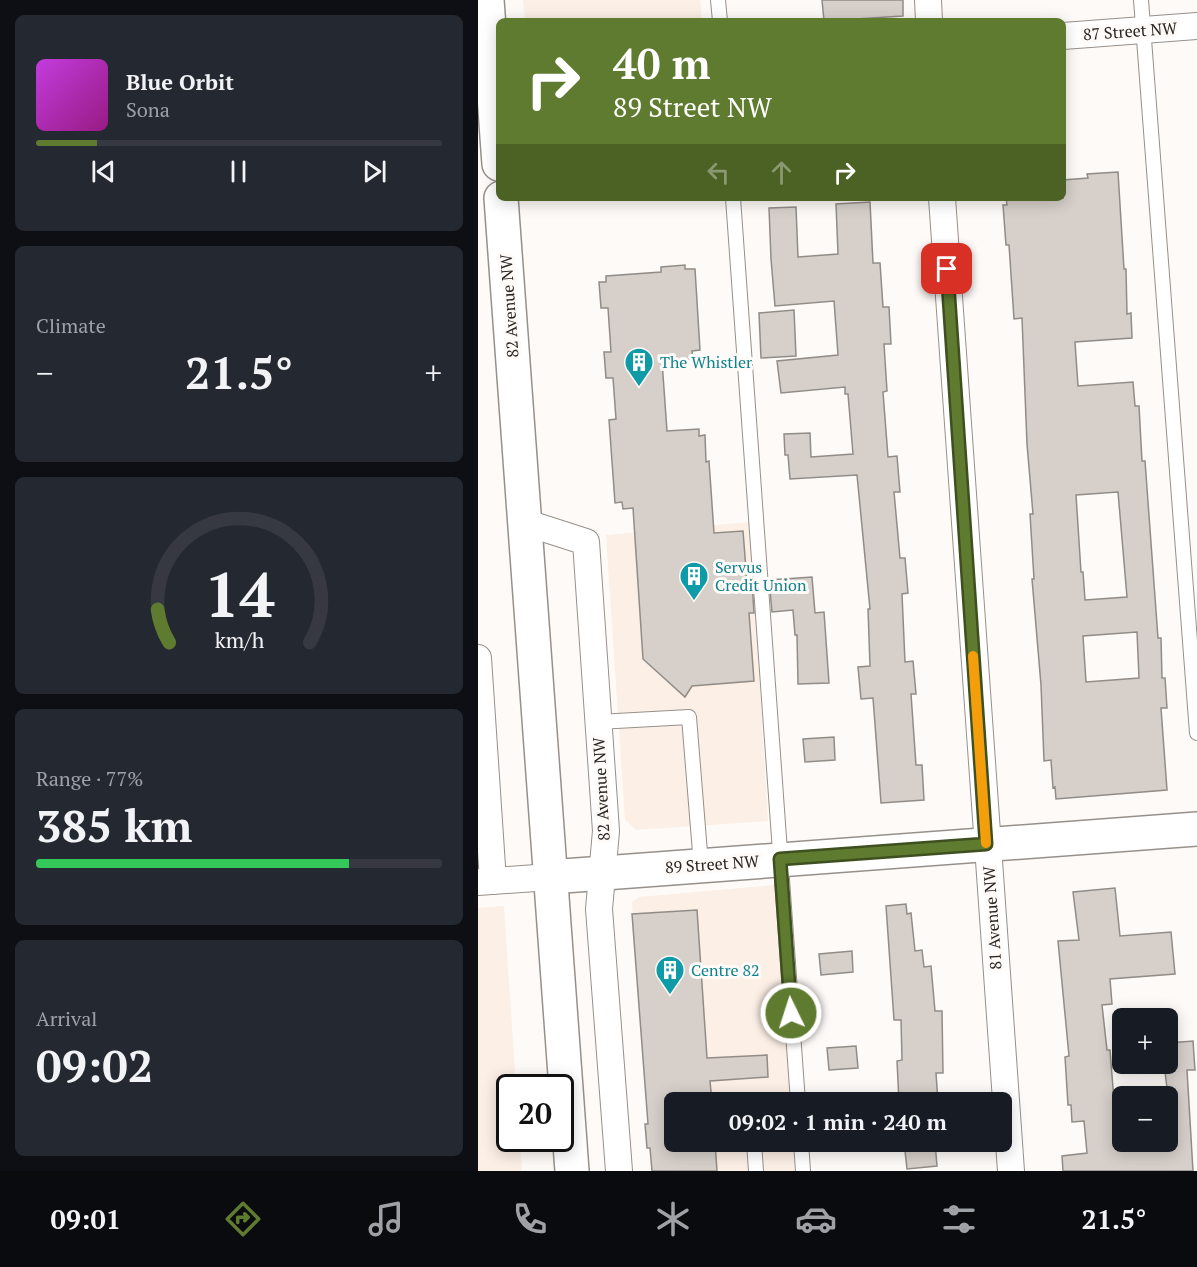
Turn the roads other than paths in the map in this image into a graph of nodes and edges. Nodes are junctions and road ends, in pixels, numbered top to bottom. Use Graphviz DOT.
graph roads {
  1 [pos="487,0"];
  2 [pos="718,0"];
  3 [pos="928,0"];
  4 [pos="1141,0"];
  5 [pos="720,18"];
  6 [pos="929,18"];
  7 [pos="1196,26"];
  8 [pos="1143,30"];
  9 [pos="1066,36"];
  10 [pos="490,77"];
  11 [pos="496,135"];
  12 [pos="501,201"];
  13 [pos="733,201"];
  14 [pos="942,201"];
  15 [pos="524,522"];
  16 [pos="478,658"];
  17 [pos="598,722"];
  18 [pos="1196,733"];
  19 [pos="1196,829"];
  20 [pos="986,844"];
  21 [pos="780,859"];
  22 [pos="701,865"];
  23 [pos="602,872"];
  24 [pos="550,877"];
  25 [pos="485,882"];
  26 [pos="797,1092"];
  27 [pos="755,1152"];
  28 [pos="802,1152"];
  29 [pos="572,1171"];
  30 [pos="619,1171"];
  31 [pos="756,1171"];
  32 [pos="803,1171"];
  33 [pos="1011,1171"];
  1 -- 10 [label="main road"];
  2 -- 5 [label="lane"];
  3 -- 6 [label="street"];
  4 -- 8 [label="lane"];
  7 -- 8 [label="street, 87 Street NW"];
  8 -- 9 [label="street, 87 Street NW"];
  8 -- 18 [label="lane"];
  10 -- 11 [label="main road"];
  12 -- 15 [label="main road, 82 Avenue NW"];
  13 -- 21 [label="lane"];
  14 -- 20 [label="street, 81 Avenue NW"];
  15 -- 17 [label="street, 82 Avenue NW"];
  15 -- 24 [label="main road, 82 Avenue NW"];
  16 -- 25 [label="street"];
  17 -- 22 [label="lane"];
  17 -- 23 [label="street, 82 Avenue NW"];
  19 -- 20 [label="main road, 89 Street NW"];
  20 -- 21 [label="main road, 89 Street NW"];
  20 -- 33 [label="street, 81 Avenue NW"];
  21 -- 22 [label="main road, 89 Street NW"];
  21 -- 26 [label="lane"];
  22 -- 23 [label="main road, 89 Street NW"];
  23 -- 24 [label="main road, 89 Street NW"];
  23 -- 30 [label="street, 82 Avenue NW"];
  24 -- 25 [label="street, 89 Street NW"];
  24 -- 29 [label="main road, 82 Avenue NW"];
  27 -- 31 [label="lane"];
  28 -- 32 [label="lane"];
}
